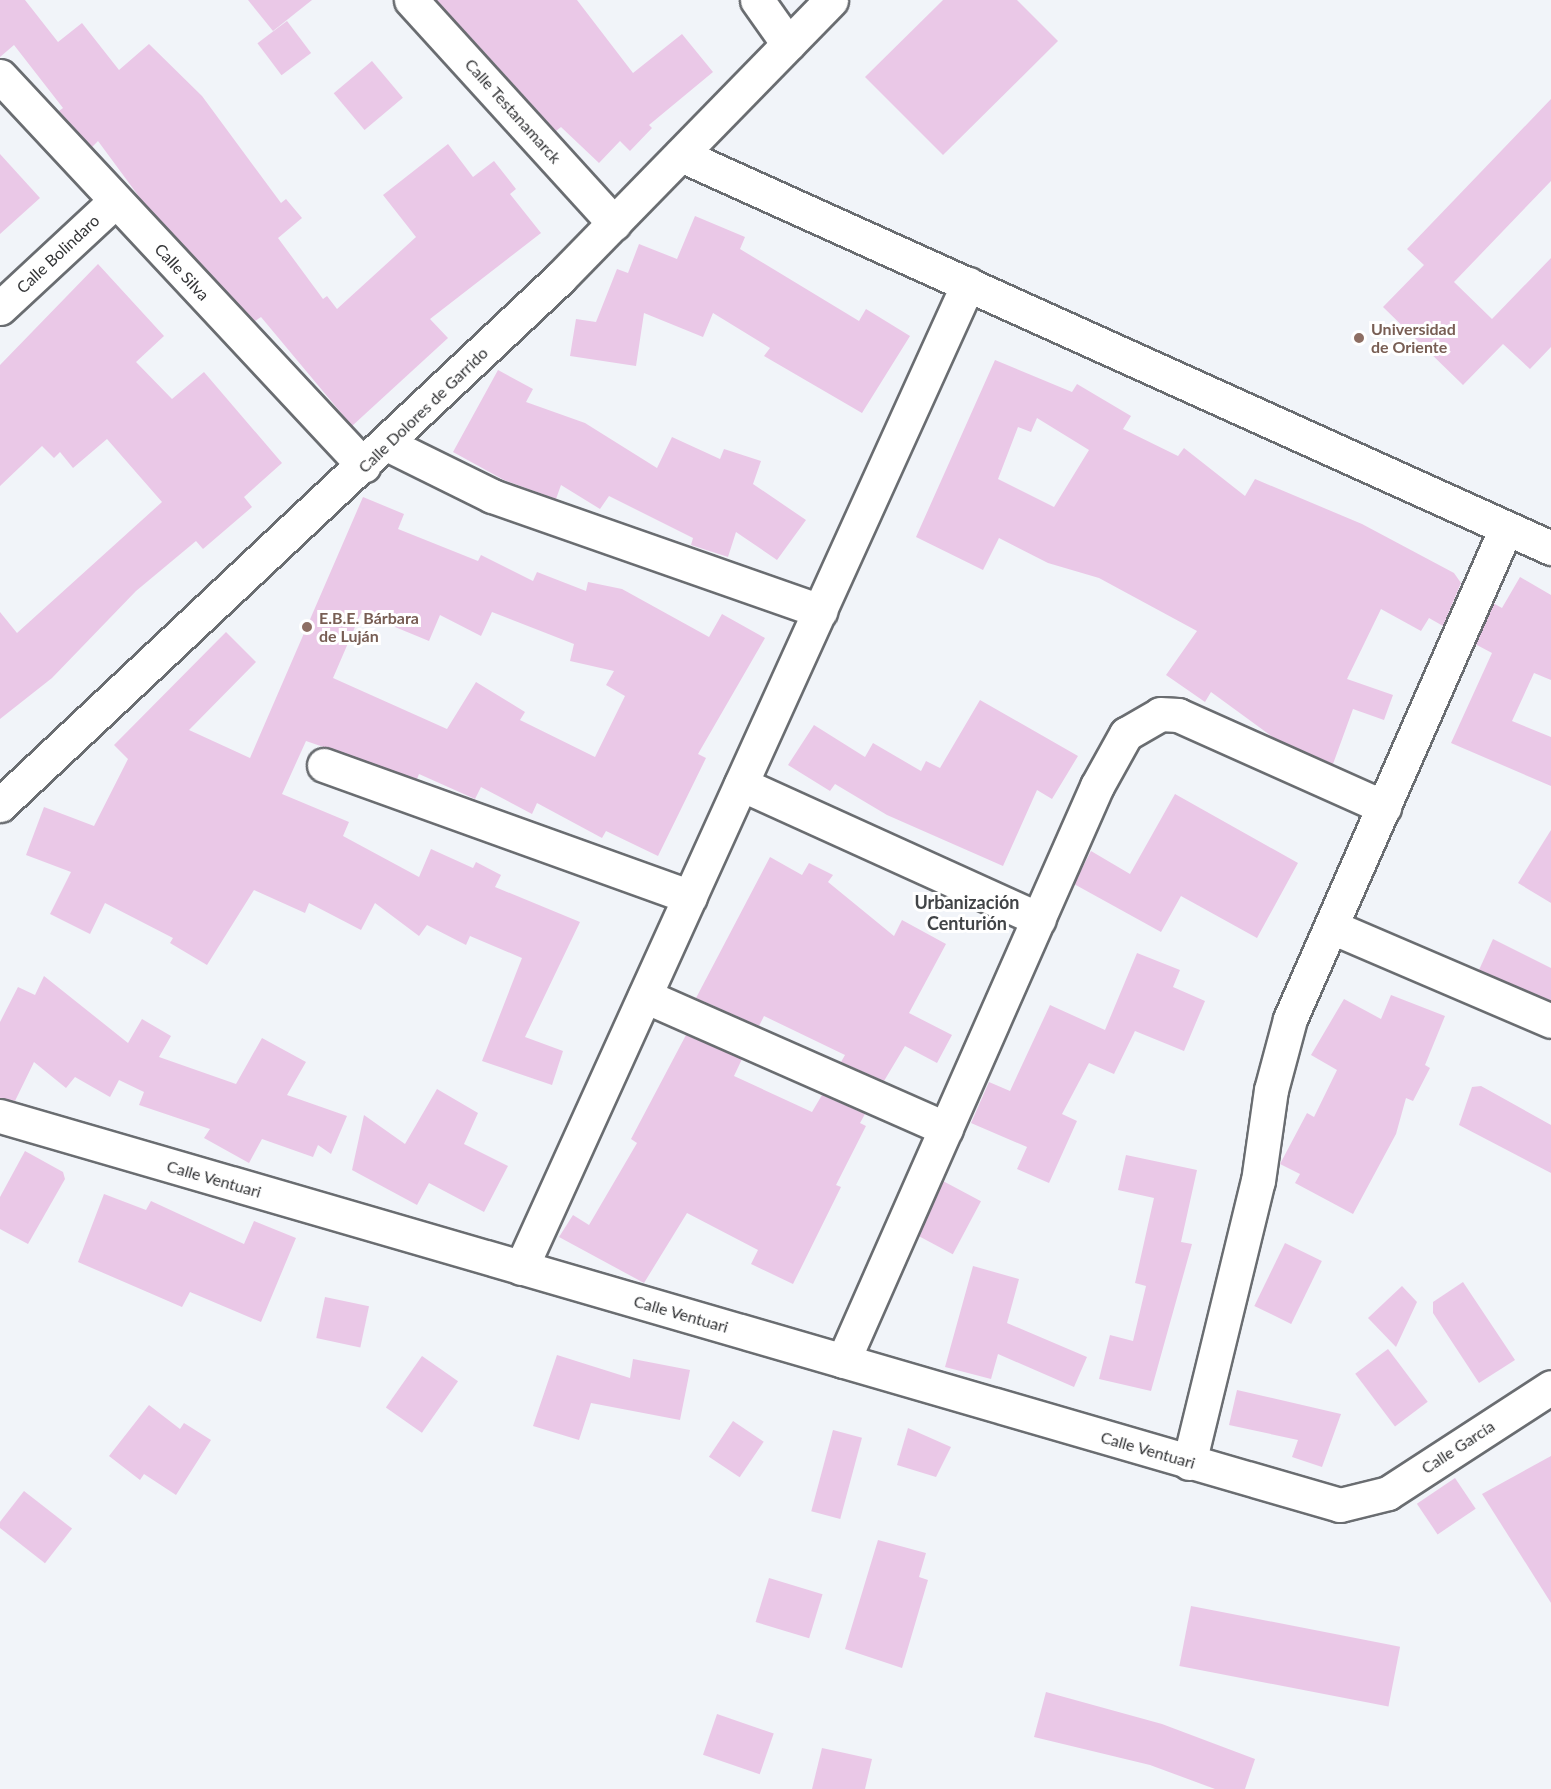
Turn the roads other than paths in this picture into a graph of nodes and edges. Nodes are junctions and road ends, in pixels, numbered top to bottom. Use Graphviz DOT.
graph roads {
  1 [pos="411,0"];
  2 [pos="757,0"];
  3 [pos="831,0"];
  4 [pos="788,44"];
  5 [pos="0,76"];
  6 [pos="681,155"];
  7 [pos="115,201"];
  8 [pos="614,223"];
  9 [pos="968,284"];
  10 [pos="0,308"];
  11 [pos="387,444"];
  12 [pos="364,466"];
  13 [pos="1506,528"];
  14 [pos="1551,548"];
  15 [pos="820,611"];
  16 [pos="324,765"];
  17 [pos="741,784"];
  18 [pos="0,805"];
  19 [pos="1384,807"];
  20 [pos="690,897"];
  21 [pos="1039,919"];
  22 [pos="1332,927"];
  23 [pos="645,996"];
  24 [pos="1551,1022"];
  25 [pos="0,1116"];
  26 [pos="946,1129"];
  27 [pos="521,1268"];
  28 [pos="843,1361"];
  29 [pos="1551,1387"];
  30 [pos="1189,1462"];
  31 [pos="1364,1503"];
  1 -- 8 [label="street, Calle Testanamarck"];
  2 -- 4 [label="street"];
  3 -- 4 [label="street, Calle Dolores de Garrido"];
  4 -- 6 [label="street, Calle Dolores de Garrido"];
  5 -- 7 [label="street, Calle Silva"];
  6 -- 8 [label="street, Calle Dolores de Garrido"];
  6 -- 9 [label="street"];
  7 -- 10 [label="street, Calle Bolindaro"];
  7 -- 12 [label="street, Calle Silva"];
  8 -- 11 [label="street, Calle Dolores de Garrido"];
  9 -- 13 [label="street"];
  9 -- 15 [label="street"];
  11 -- 12 [label="street, Calle Dolores de Garrido"];
  11 -- 15 [label="street"];
  12 -- 18 [label="street, Calle Dolores de Garrido"];
  13 -- 14 [label="street"];
  13 -- 19 [label="street"];
  15 -- 17 [label="street"];
  16 -- 20 [label="street"];
  17 -- 20 [label="street"];
  17 -- 21 [label="street"];
  19 -- 21 [label="street"];
  19 -- 22 [label="street"];
  20 -- 23 [label="street"];
  21 -- 26 [label="street"];
  22 -- 24 [label="street"];
  22 -- 30 [label="street"];
  23 -- 26 [label="street"];
  23 -- 27 [label="street"];
  25 -- 27 [label="street, Calle Ventuari"];
  26 -- 28 [label="street"];
  27 -- 28 [label="street, Calle Ventuari"];
  28 -- 30 [label="street, Calle Ventuari"];
  29 -- 31 [label="street, Calle García"];
  30 -- 31 [label="street, Calle Ventuari"];
}
